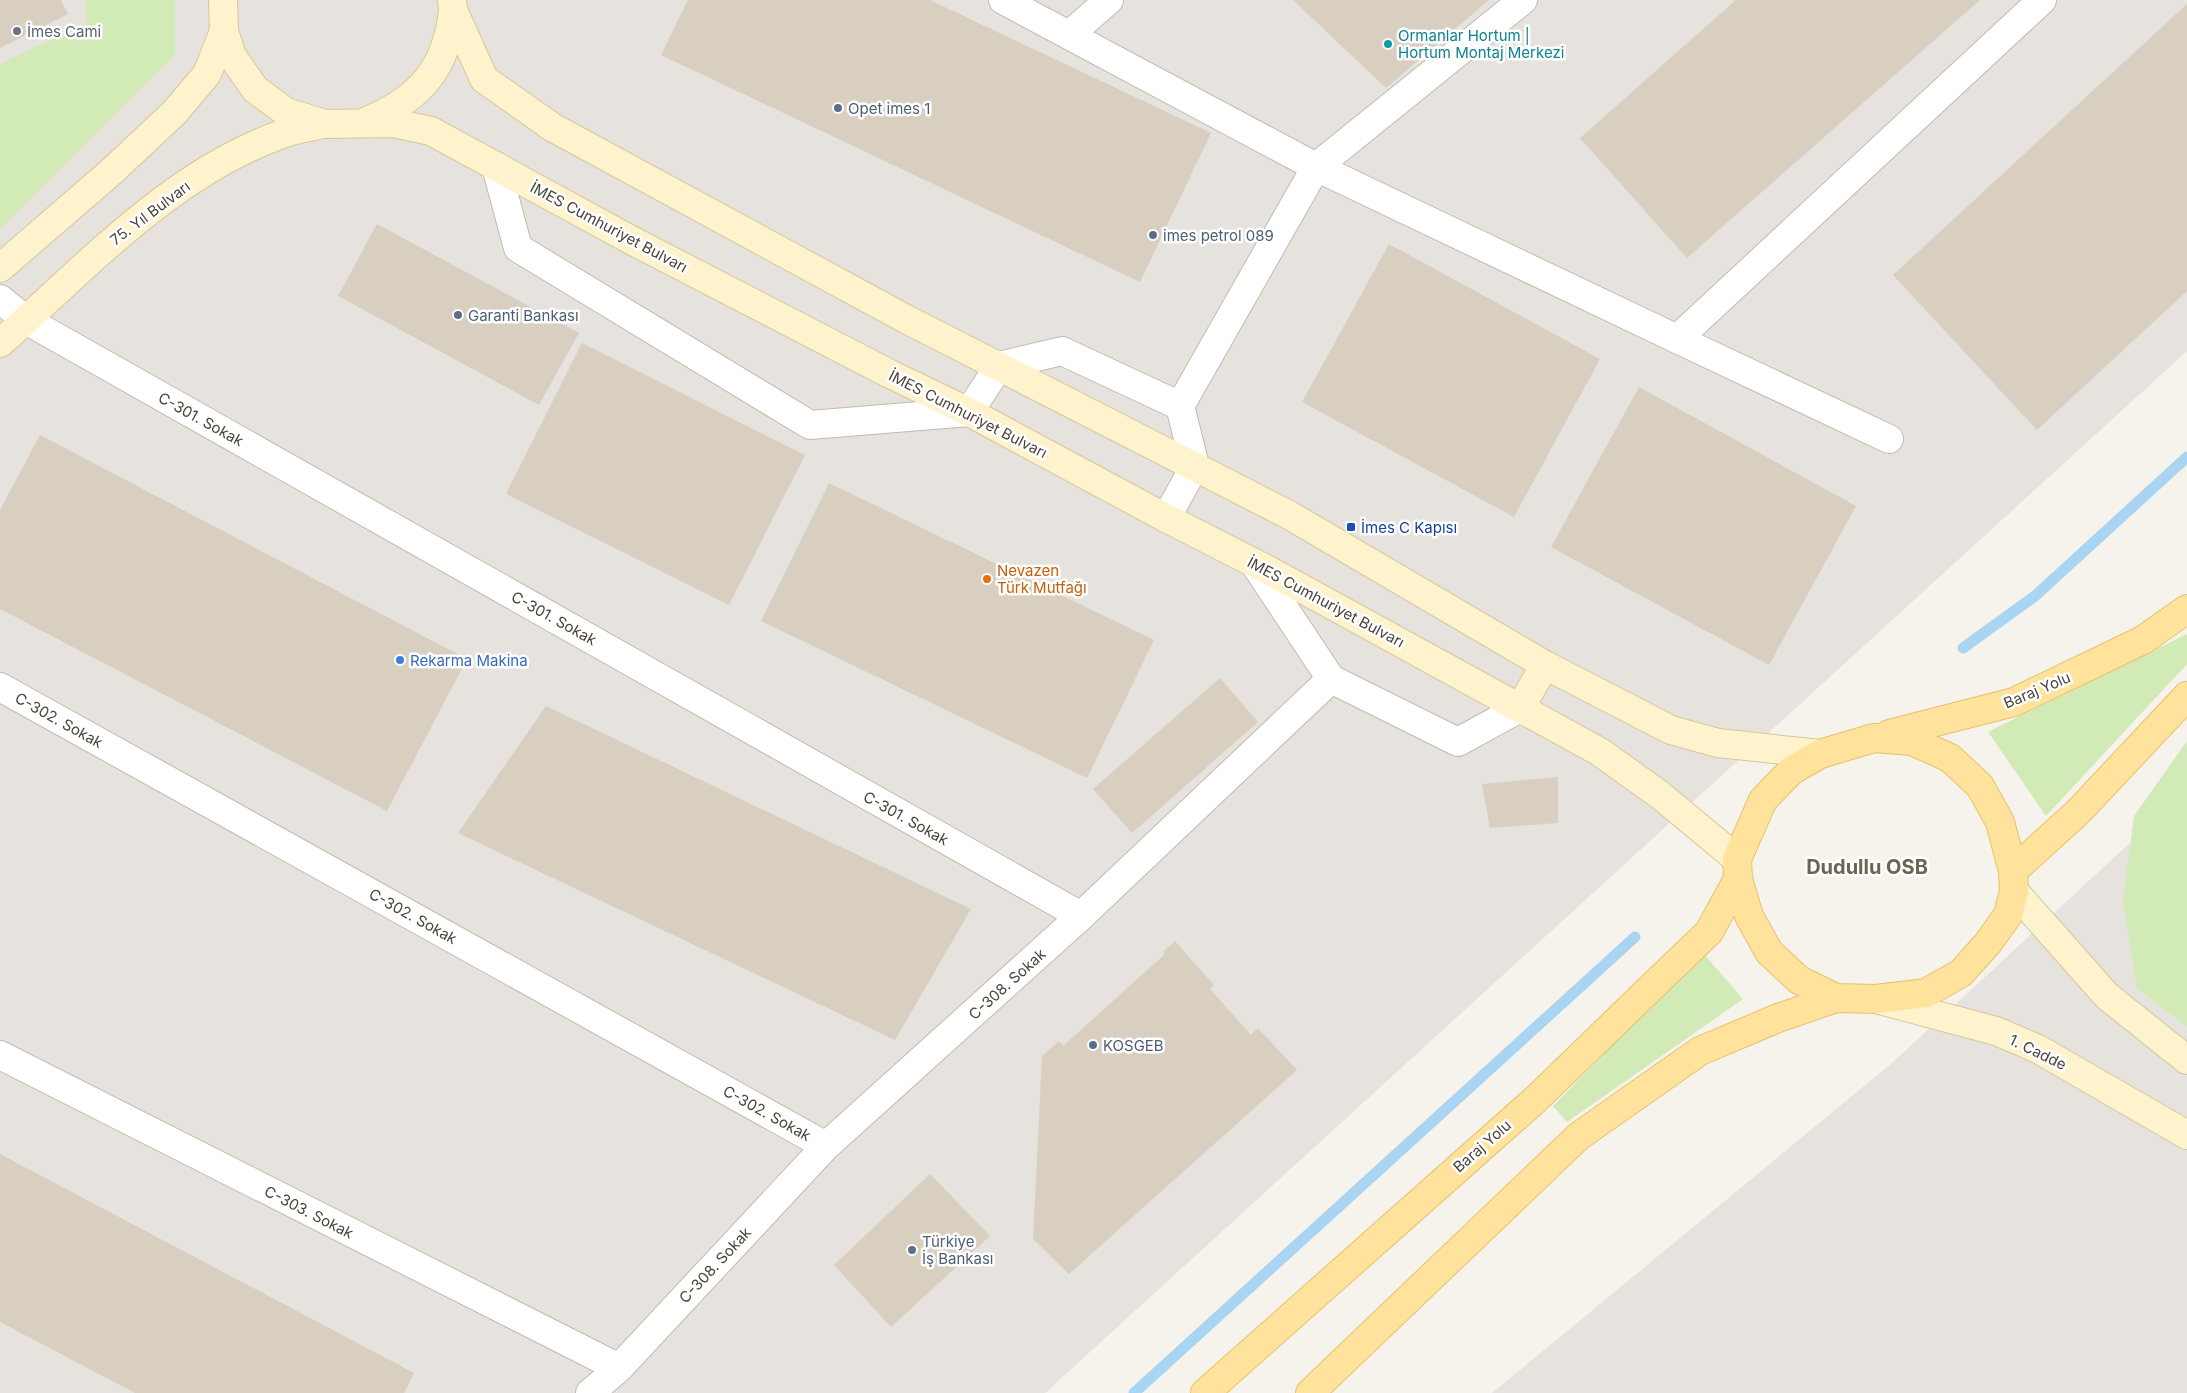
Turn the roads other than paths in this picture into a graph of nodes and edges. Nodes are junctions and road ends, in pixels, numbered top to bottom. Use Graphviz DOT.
graph roads {
  1 [pos="223,0"];
  2 [pos="1003,0"];
  3 [pos="1109,0"];
  4 [pos="1522,0"];
  5 [pos="2042,0"];
  6 [pos="453,5"];
  7 [pos="224,31"];
  8 [pos="1069,35"];
  9 [pos="363,123"];
  10 [pos="325,124"];
  11 [pos="496,166"];
  12 [pos="1316,167"];
  13 [pos="0,268"];
  14 [pos="0,299"];
  15 [pos="26,320"];
  16 [pos="1677,339"];
  17 [pos="0,343"];
  18 [pos="1000,366"];
  19 [pos="1180,406"];
  20 [pos="970,412"];
  21 [pos="1889,439"];
  22 [pos="1194,466"];
  23 [pos="1166,518"];
  24 [pos="1254,562"];
  25 [pos="2187,609"];
  26 [pos="1546,665"];
  27 [pos="1330,680"];
  28 [pos="0,687"];
  29 [pos="2187,696"];
  30 [pos="1520,708"];
  31 [pos="1874,738"];
  32 [pos="1820,754"];
  33 [pos="1737,869"];
  34 [pos="2013,881"];
  35 [pos="1081,916"];
  36 [pos="1836,998"];
  37 [pos="1876,999"];
  38 [pos="0,1056"];
  39 [pos="2187,1060"];
  40 [pos="2187,1135"];
  41 [pos="826,1146"];
  42 [pos="618,1368"];
  43 [pos="590,1393"];
  44 [pos="1205,1393"];
  45 [pos="1310,1393"];
  1 -- 7 [label="street, İMES Cumhuriyet Bulvarı"];
  2 -- 8 [label="street"];
  3 -- 8 [label="street"];
  4 -- 12 [label="street"];
  5 -- 16 [label="street"];
  6 -- 9 [label="street"];
  6 -- 18 [label="street"];
  7 -- 10 [label="street, İMES Cumhuriyet Bulvarı"];
  7 -- 13 [label="street"];
  8 -- 12 [label="street"];
  9 -- 10 [label="street, İMES Cumhuriyet Bulvarı"];
  9 -- 11 [label="street, İMES Cumhuriyet Bulvarı"];
  10 -- 15 [label="street, 75. Yıl Bulvarı"];
  11 -- 20 [label="street, İMES Cumhuriyet Bulvarı"];
  11 -- 20 [label="street"];
  12 -- 16 [label="street"];
  12 -- 19 [label="street"];
  14 -- 15 [label="street, C-301. Sokak"];
  15 -- 17 [label="street, 75. Yıl Bulvarı"];
  15 -- 35 [label="street, C-301. Sokak"];
  16 -- 21 [label="street"];
  18 -- 19 [label="street"];
  18 -- 20 [label="street"];
  18 -- 22 [label="street"];
  19 -- 22 [label="street"];
  20 -- 23 [label="street, İMES Cumhuriyet Bulvarı"];
  22 -- 23 [label="street"];
  22 -- 26 [label="street"];
  23 -- 24 [label="street, İMES Cumhuriyet Bulvarı"];
  24 -- 27 [label="street"];
  24 -- 30 [label="street, İMES Cumhuriyet Bulvarı"];
  25 -- 31 [label="main road, Baraj Yolu"];
  26 -- 30 [label="street"];
  26 -- 32 [label="street"];
  27 -- 30 [label="street"];
  27 -- 35 [label="street, C-308. Sokak"];
  28 -- 41 [label="street, C-302. Sokak"];
  29 -- 34 [label="main road"];
  30 -- 33 [label="street, İMES Cumhuriyet Bulvarı"];
  31 -- 32 [label="main road, Baraj Yolu"];
  31 -- 34 [label="main road"];
  32 -- 33 [label="main road, Baraj Yolu"];
  33 -- 36 [label="main road"];
  33 -- 44 [label="main road, Baraj Yolu"];
  34 -- 37 [label="main road"];
  34 -- 39 [label="street"];
  35 -- 41 [label="street, C-308. Sokak"];
  36 -- 37 [label="main road"];
  36 -- 45 [label="main road"];
  37 -- 40 [label="street, 1. Cadde"];
  38 -- 42 [label="street, C-303. Sokak"];
  41 -- 42 [label="street, C-308. Sokak"];
  42 -- 43 [label="street, C-308. Sokak"];
}
